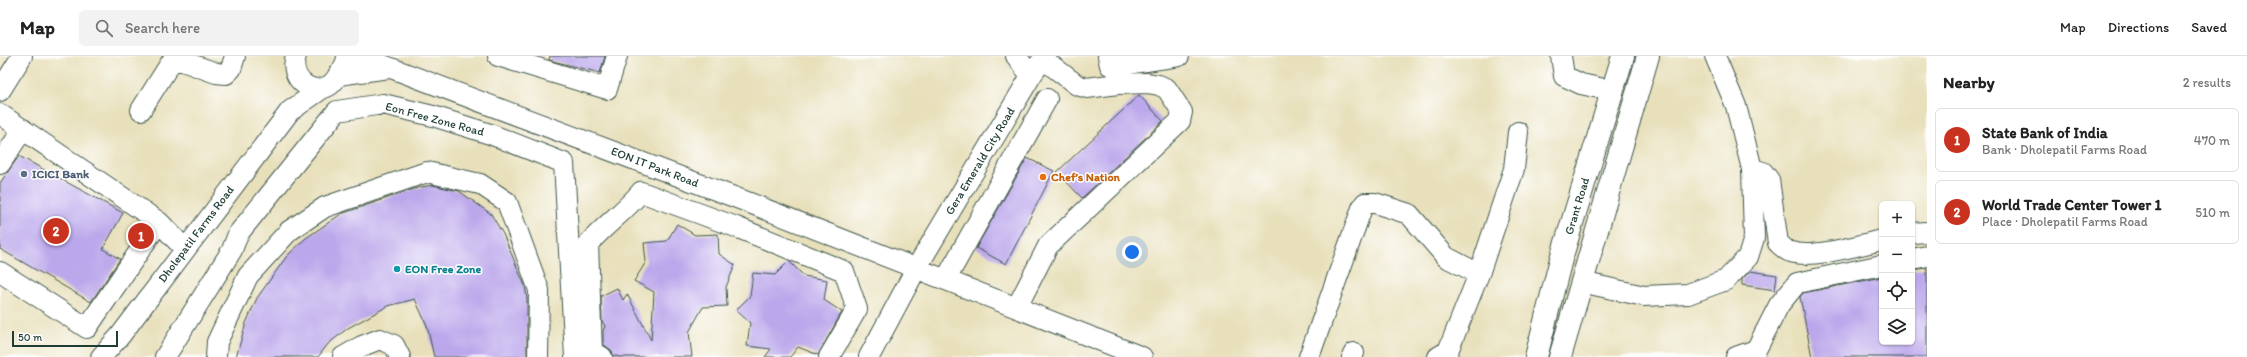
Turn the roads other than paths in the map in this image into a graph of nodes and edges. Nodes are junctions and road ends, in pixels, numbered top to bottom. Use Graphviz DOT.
graph roads {
  1 [pos="22,56"];
  2 [pos="235,56"];
  3 [pos="347,56"];
  4 [pos="360,56"];
  5 [pos="498,56"];
  6 [pos="617,56"];
  7 [pos="1016,56"];
  8 [pos="1108,56"];
  9 [pos="1179,56"];
  10 [pos="1561,56"];
  11 [pos="1623,56"];
  12 [pos="1648,56"];
  13 [pos="1715,56"];
  14 [pos="175,57"];
  15 [pos="1044,57"];
  16 [pos="292,64"];
  17 [pos="394,68"];
  18 [pos="338,75"];
  19 [pos="1031,76"];
  20 [pos="323,88"];
  21 [pos="0,91"];
  22 [pos="1613,91"];
  23 [pos="1047,100"];
  24 [pos="141,110"];
  25 [pos="290,111"];
  26 [pos="0,114"];
  27 [pos="23,129"];
  28 [pos="1518,132"];
  29 [pos="997,133"];
  30 [pos="1027,146"];
  31 [pos="0,164"];
  32 [pos="1752,169"];
  33 [pos="742,200"];
  34 [pos="160,222"];
  35 [pos="736,227"];
  36 [pos="1927,232"];
  37 [pos="1915,233"];
  38 [pos="1879,241"];
  39 [pos="185,249"];
  40 [pos="1927,256"];
  41 [pos="1915,258"];
  42 [pos="1879,266"];
  43 [pos="917,267"];
  44 [pos="0,272"];
  45 [pos="1479,274"];
  46 [pos="946,279"];
  47 [pos="1581,282"];
  48 [pos="1017,308"];
  49 [pos="101,357"];
  50 [pos="165,357"];
  51 [pos="216,357"];
  52 [pos="343,357"];
  53 [pos="400,357"];
  54 [pos="538,357"];
  55 [pos="575,357"];
  56 [pos="602,357"];
  57 [pos="828,357"];
  58 [pos="869,357"];
  59 [pos="1142,357"];
  60 [pos="1309,357"];
  61 [pos="1438,357"];
  62 [pos="1536,357"];
  63 [pos="1560,357"];
  64 [pos="1736,357"];
  1 -- 21 [label="street"];
  2 -- 14 [label="street"];
  3 -- 18 [label="street"];
  4 -- 17 [label="street, EON IT Park Road"];
  5 -- 6 [label="street"];
  7 -- 19 [label="street"];
  8 -- 9 [label="street"];
  10 -- 22 [label="street"];
  11 -- 22 [label="main road, Grant Road"];
  12 -- 47 [label="main road"];
  13 -- 32 [label="street"];
  14 -- 24 [label="street"];
  15 -- 19 [label="street, Gera Emerald City Road"];
  15 -- 48 [label="street"];
  16 -- 20 [label="street"];
  16 -- 25 [label="street, Dholepatil Farms Road"];
  17 -- 18 [label="street"];
  17 -- 33 [label="street, EON IT Park Road"];
  18 -- 20 [label="street, Dholepatil Farms Road"];
  19 -- 29 [label="street, Gera Emerald City Road"];
  20 -- 25 [label="street, Dholepatil Farms Road"];
  22 -- 62 [label="main road, Grant Road"];
  23 -- 30 [label="street"];
  25 -- 39 [label="street, Dholepatil Farms Road"];
  26 -- 27 [label="street"];
  27 -- 31 [label="street"];
  27 -- 34 [label="street"];
  28 -- 45 [label="street"];
  29 -- 30 [label="street"];
  29 -- 43 [label="street, Gera Emerald City Road"];
  30 -- 46 [label="street"];
  32 -- 38 [label="street"];
  32 -- 47 [label="street"];
  33 -- 35 [label="street"];
  33 -- 43 [label="street, EON IT Park Road"];
  34 -- 39 [label="street"];
  34 -- 44 [label="street"];
  35 -- 56 [label="street"];
  35 -- 57 [label="street"];
  36 -- 37 [label="street"];
  39 -- 49 [label="street, Dholepatil Farms Road"];
  40 -- 41 [label="street"];
  42 -- 64 [label="street"];
  43 -- 46 [label="street, EON IT Park Road"];
  43 -- 58 [label="street, Gera Emerald City Road"];
  45 -- 60 [label="street"];
  45 -- 61 [label="street"];
  46 -- 48 [label="street, EON IT Park Road"];
  47 -- 63 [label="main road"];
  48 -- 59 [label="street, EON IT Park Road"];
  50 -- 55 [label="street, Eon Free Zone Road"];
  51 -- 54 [label="street"];
  52 -- 53 [label="street"];
}
